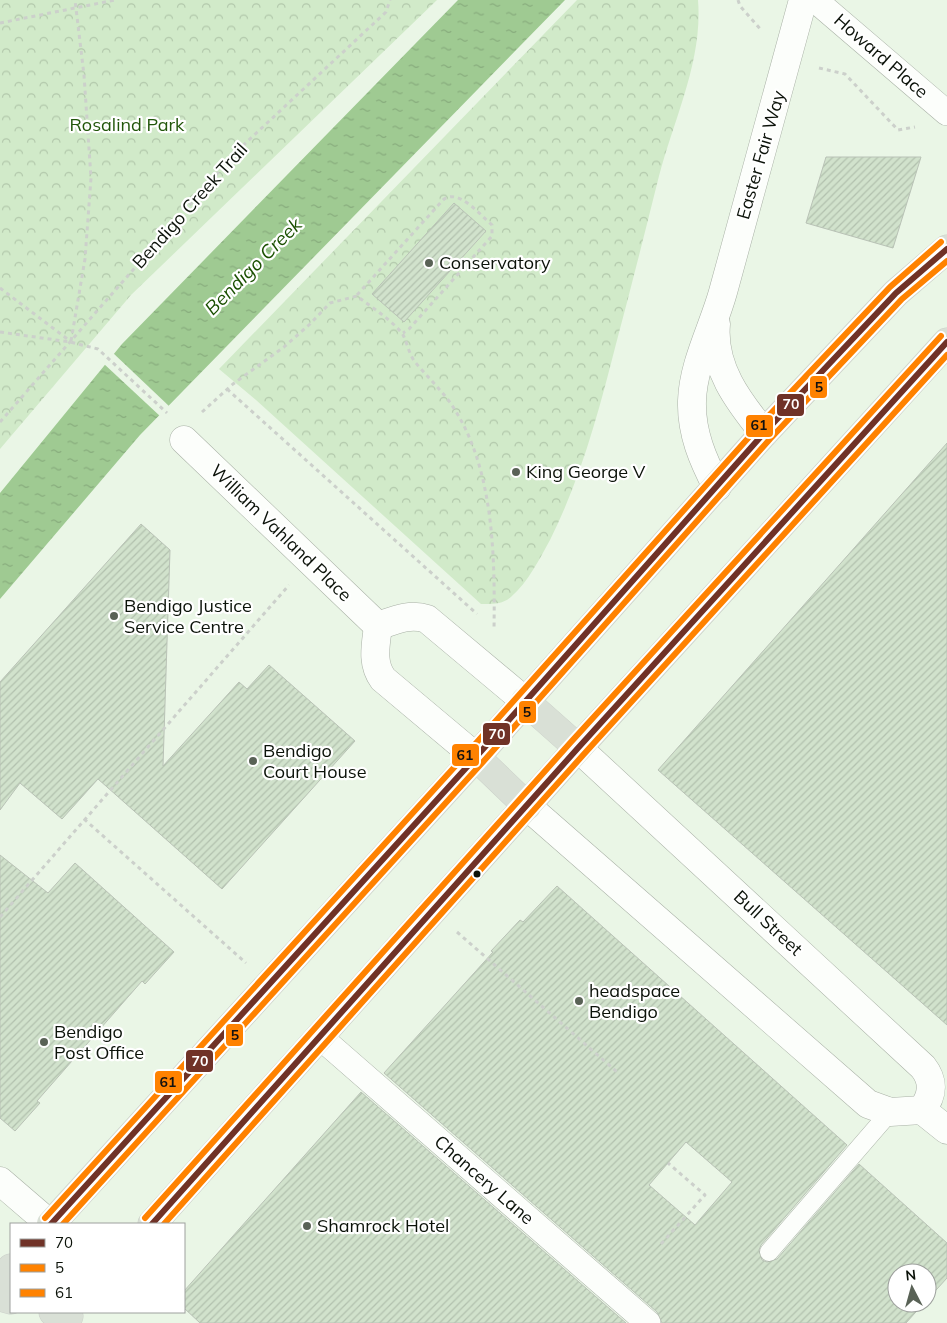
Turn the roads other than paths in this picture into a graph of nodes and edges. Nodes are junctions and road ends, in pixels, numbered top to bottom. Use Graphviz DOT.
graph roads {
  1 [pos="803,0"];
  2 [pos="815,0"];
  3 [pos="947,113"];
  4 [pos="947,249"];
  5 [pos="718,310"];
  6 [pos="947,342"];
  7 [pos="764,433"];
  8 [pos="184,440"];
  9 [pos="717,487"];
  10 [pos="378,626"];
  11 [pos="525,701"];
  12 [pos="578,748"];
  13 [pos="476,756"];
  14 [pos="527,806"];
  15 [pos="320,1037"];
  16 [pos="922,1110"];
  17 [pos="890,1112"];
  18 [pos="947,1130"];
  19 [pos="0,1181"];
  20 [pos="50,1223"];
  21 [pos="52,1223"];
  22 [pos="153,1223"];
  23 [pos="769,1252"];
  24 [pos="10,1269"];
  25 [pos="0,1281"];
  26 [pos="648,1323"];
  1 -- 5 [label="street, Easter Fair Way"];
  2 -- 3 [label="street, Howard Place"];
  4 -- 7 [label="highway"];
  5 -- 7 [label="street, Easter Fair Way"];
  5 -- 9 [label="street, Easter Fair Way"];
  6 -- 12 [label="highway"];
  7 -- 9 [label="highway"];
  8 -- 10 [label="street, William Vahland Place"];
  9 -- 11 [label="highway"];
  10 -- 11 [label="street"];
  10 -- 13 [label="street"];
  11 -- 12 [label="highway"];
  11 -- 13 [label="highway"];
  12 -- 14 [label="highway"];
  12 -- 16 [label="street, Bull Street"];
  13 -- 14 [label="highway"];
  13 -- 21 [label="highway"];
  14 -- 15 [label="highway"];
  14 -- 17 [label="street"];
  15 -- 22 [label="highway"];
  15 -- 26 [label="street, Chancery Lane"];
  16 -- 17 [label="street"];
  16 -- 18 [label="street"];
  17 -- 23 [label="lane"];
  19 -- 20 [label="street"];
  24 -- 25 [label="highway"];
}
